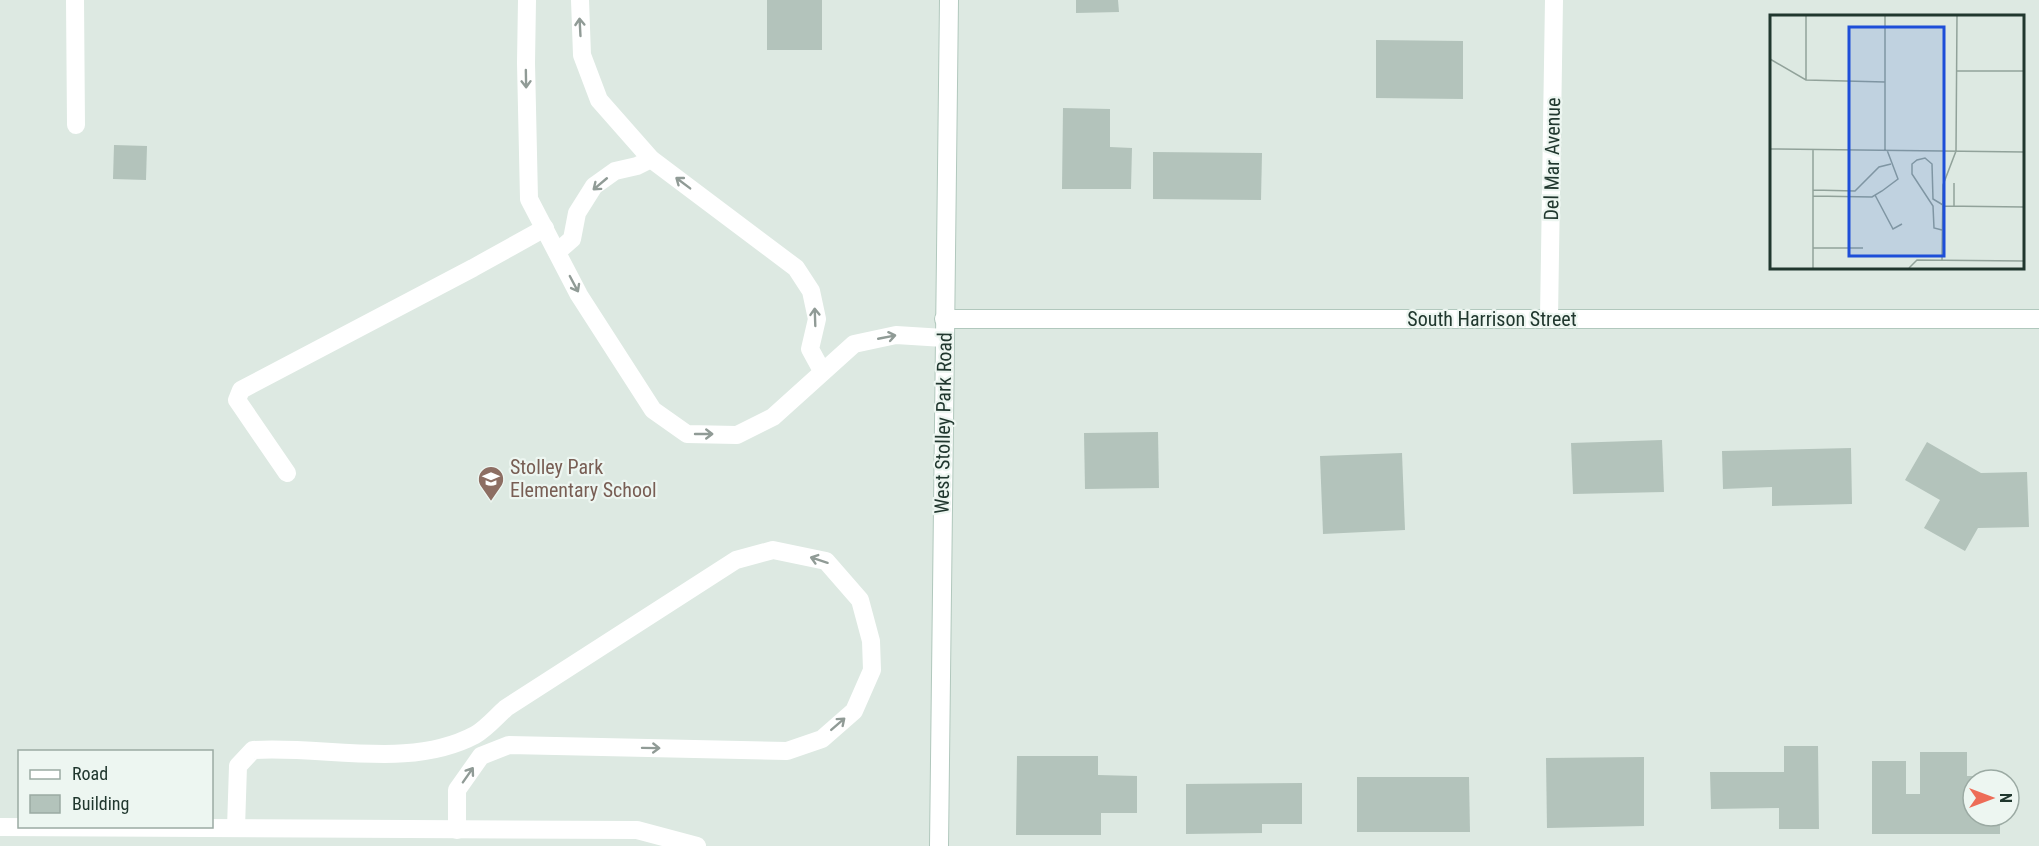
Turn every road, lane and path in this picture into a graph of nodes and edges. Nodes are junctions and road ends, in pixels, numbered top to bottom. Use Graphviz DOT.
graph roads {
  1 [pos="75,0"];
  2 [pos="528,0"];
  3 [pos="580,0"];
  4 [pos="949,0"];
  5 [pos="1554,0"];
  6 [pos="76,125"];
  7 [pos="651,159"];
  8 [pos="545,228"];
  9 [pos="557,252"];
  10 [pos="1549,318"];
  11 [pos="944,319"];
  12 [pos="2039,319"];
  13 [pos="944,338"];
  14 [pos="822,371"];
  15 [pos="287,473"];
  16 [pos="0,827"];
  17 [pos="18,827"];
  18 [pos="213,828"];
  19 [pos="236,828"];
  20 [pos="450,835"];
  21 [pos="697,846"];
  22 [pos="939,846"];
  1 -- 6 [label="main road"];
  2 -- 8 [label="main road, one-way"];
  7 -- 3 [label="main road, one-way"];
  4 -- 11 [label="main road, West Stolley Park Road"];
  5 -- 10 [label="main road, Del Mar Avenue"];
  7 -- 9 [label="main road, one-way"];
  14 -- 7 [label="main road, one-way"];
  8 -- 9 [label="main road"];
  8 -- 15 [label="main road"];
  9 -- 14 [label="main road, one-way"];
  10 -- 11 [label="main road, South Harrison Street"];
  10 -- 12 [label="main road, South Harrison Street"];
  11 -- 13 [label="main road, West Stolley Park Road"];
  14 -- 13 [label="main road, one-way"];
  13 -- 22 [label="main road, West Stolley Park Road"];
  16 -- 17 [label="main road"];
  18 -- 19 [label="main road"];
  19 -- 20 [label="main road"];
  20 -- 19 [label="main road, one-way"];
  20 -- 21 [label="main road"];
}
